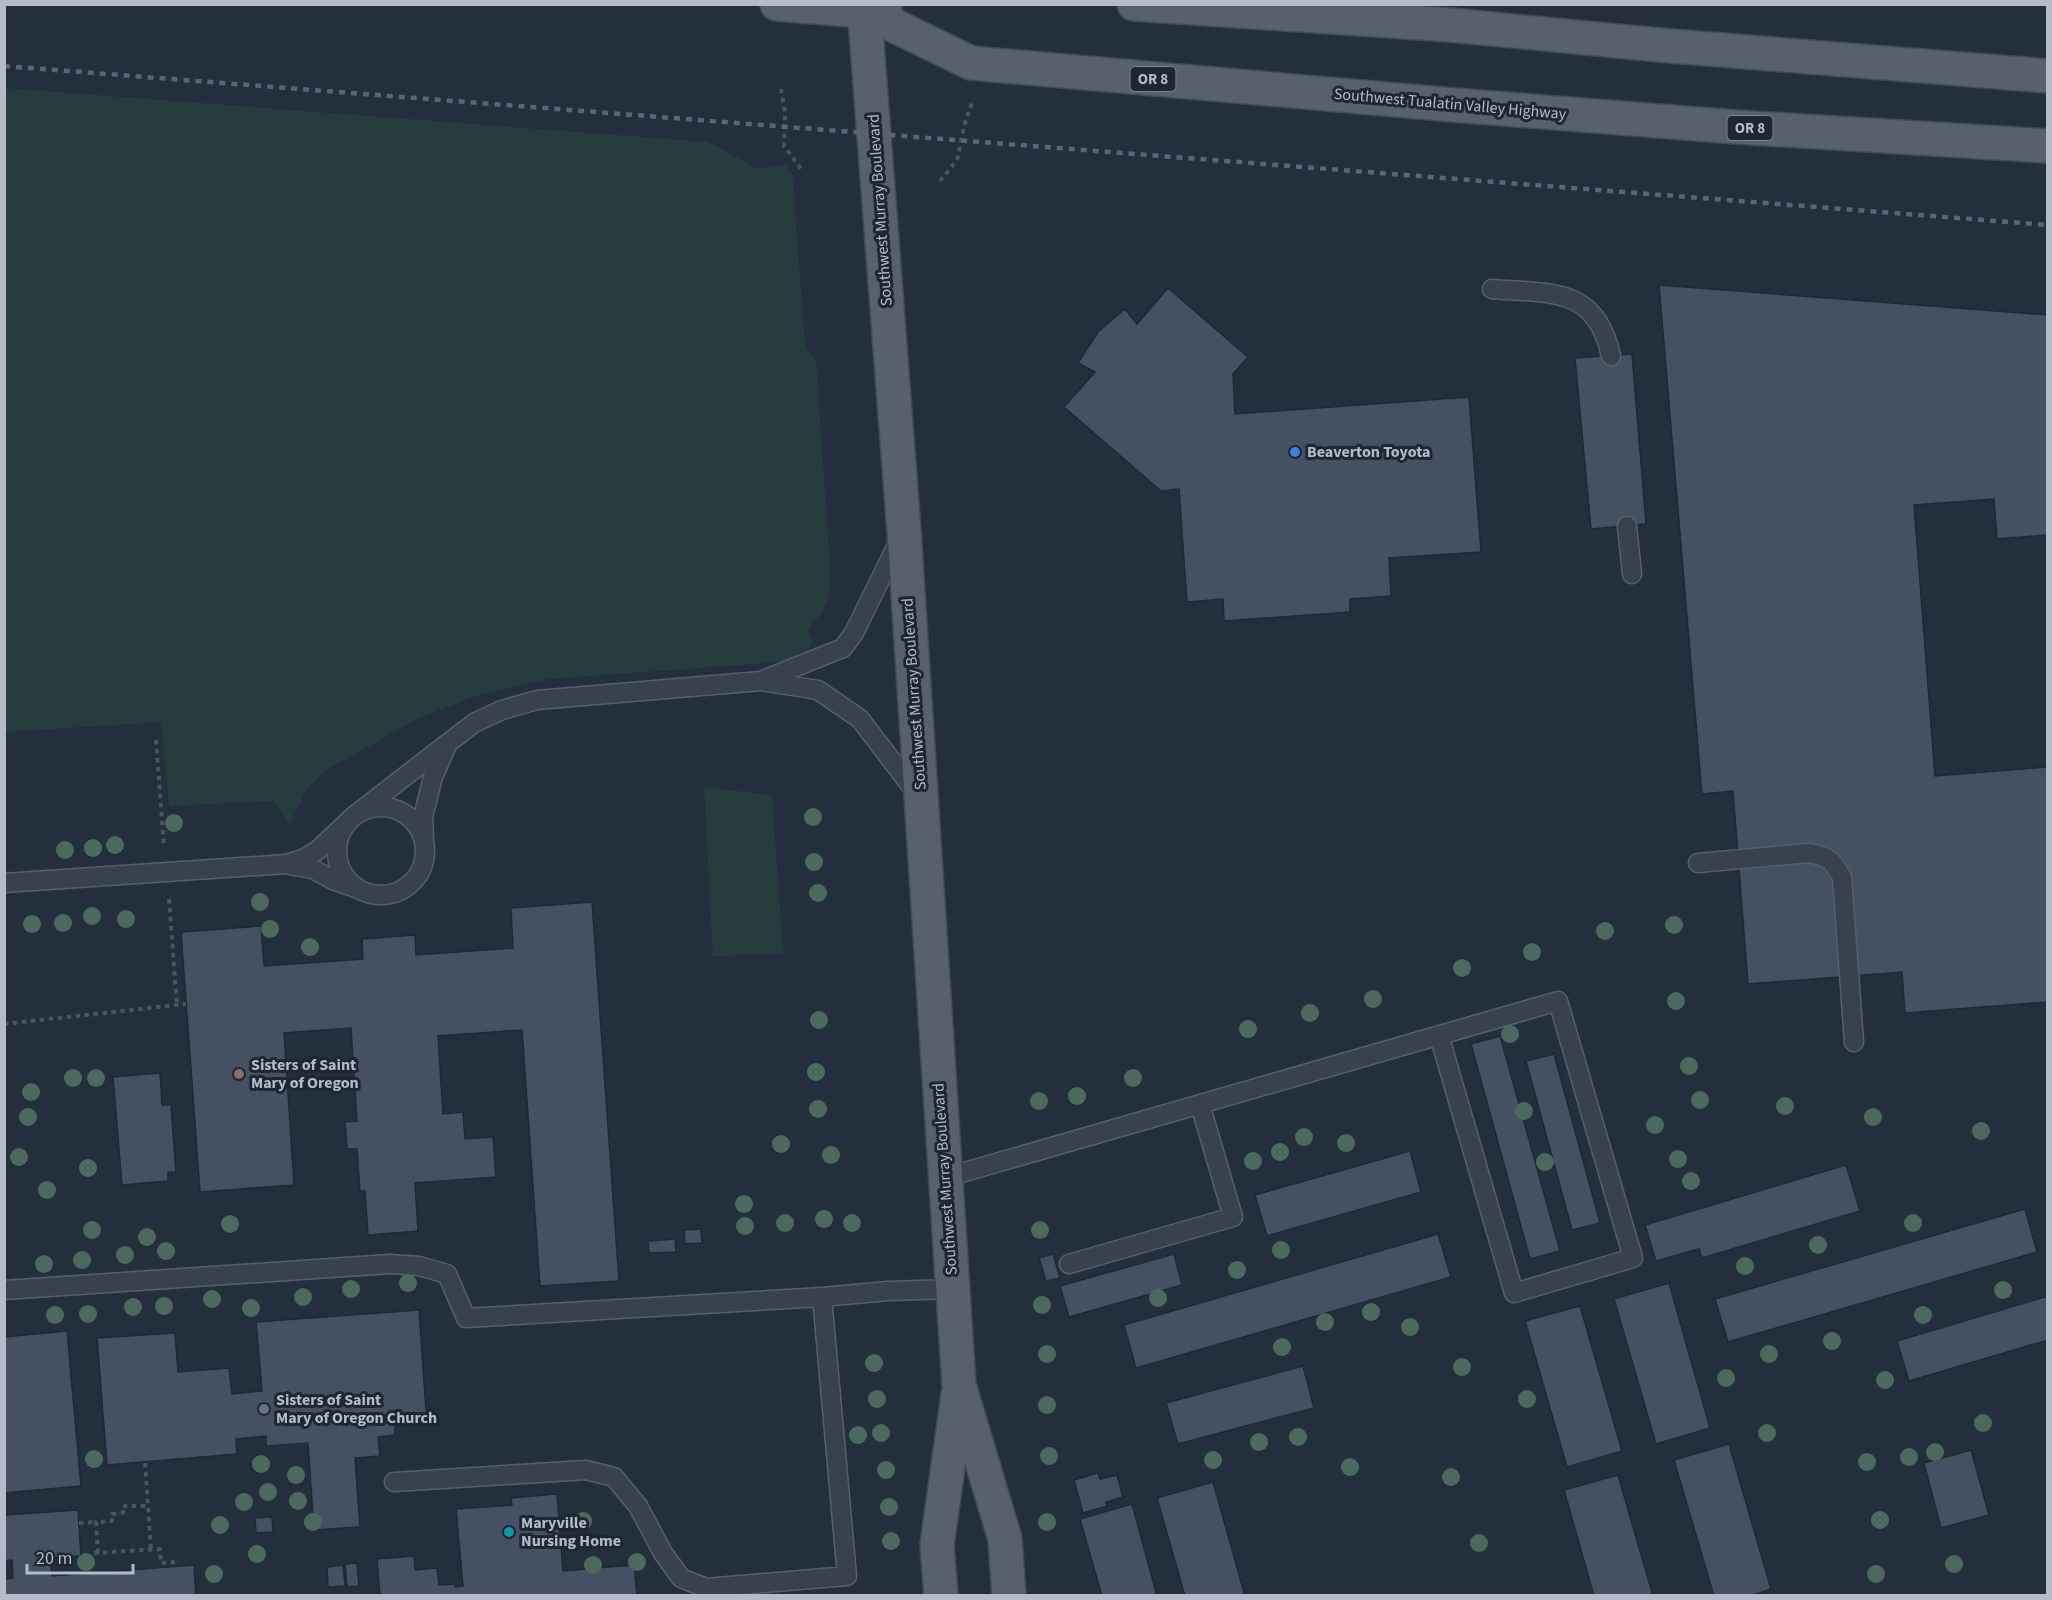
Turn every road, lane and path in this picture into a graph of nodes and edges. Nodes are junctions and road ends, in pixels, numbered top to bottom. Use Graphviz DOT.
graph roads {
  1 [pos="777,4"];
  2 [pos="898,4"];
  3 [pos="1134,4"];
  4 [pos="864,8"];
  5 [pos="2048,76"];
  6 [pos="781,89"];
  7 [pos="973,100"];
  8 [pos="2048,146"];
  9 [pos="802,170"];
  10 [pos="940,181"];
  11 [pos="1492,289"];
  12 [pos="1611,356"];
  13 [pos="1627,526"];
  14 [pos="904,531"];
  15 [pos="1632,574"];
  16 [pos="761,681"];
  17 [pos="448,743"];
  18 [pos="920,797"];
  19 [pos="355,815"];
  20 [pos="425,840"];
  21 [pos="1698,862"];
  22 [pos="287,864"];
  23 [pos="4,883"];
  24 [pos="364,891"];
  25 [pos="186,1004"];
  26 [pos="4,1024"];
  27 [pos="1439,1035"];
  28 [pos="1854,1042"];
  29 [pos="1200,1104"];
  30 [pos="944,1178"];
  31 [pos="1069,1264"];
  32 [pos="952,1289"];
  33 [pos="4,1290"];
  34 [pos="822,1297"];
  35 [pos="959,1384"];
  36 [pos="145,1463"];
  37 [pos="394,1482"];
  38 [pos="148,1506"];
  39 [pos="96,1522"];
  40 [pos="79,1523"];
  41 [pos="151,1549"];
  42 [pos="173,1567"];
  43 [pos="941,1596"];
  44 [pos="1010,1596"];
  1 -- 4 [label="main road, Southwest Tualatin Valley Highway / OR 8"];
  2 -- 4 [label="main road, Southwest Tualatin Valley Highway / OR 8"];
  3 -- 5 [label="main road"];
  4 -- 8 [label="main road, Southwest Tualatin Valley Highway / OR 8"];
  4 -- 14 [label="main road, Southwest Murray Boulevard"];
  6 -- 9 [label="path"];
  7 -- 10 [label="path"];
  11 -- 12 [label="lane"];
  13 -- 15 [label="lane"];
  14 -- 16 [label="lane"];
  14 -- 18 [label="main road, Southwest Murray Boulevard"];
  16 -- 17 [label="lane"];
  16 -- 18 [label="lane"];
  17 -- 19 [label="lane"];
  17 -- 20 [label="lane"];
  18 -- 30 [label="main road, Southwest Murray Boulevard"];
  19 -- 20 [label="lane"];
  19 -- 22 [label="lane"];
  19 -- 24 [label="lane"];
  20 -- 24 [label="lane"];
  21 -- 28 [label="lane"];
  22 -- 23 [label="lane"];
  22 -- 24 [label="lane"];
  25 -- 26 [label="path"];
  27 -- 27 [label="lane"];
  27 -- 29 [label="lane"];
  29 -- 30 [label="lane"];
  29 -- 31 [label="lane"];
  30 -- 32 [label="main road, Southwest Murray Boulevard"];
  32 -- 34 [label="lane"];
  32 -- 35 [label="main road, Southwest Murray Boulevard"];
  33 -- 34 [label="lane"];
  34 -- 37 [label="lane"];
  35 -- 43 [label="main road, Southwest Murray Boulevard"];
  35 -- 44 [label="main road, Southwest Murray Boulevard"];
  36 -- 38 [label="path"];
  38 -- 39 [label="path"];
  38 -- 41 [label="path"];
  39 -- 40 [label="path"];
  39 -- 41 [label="path"];
  41 -- 42 [label="path"];
}
